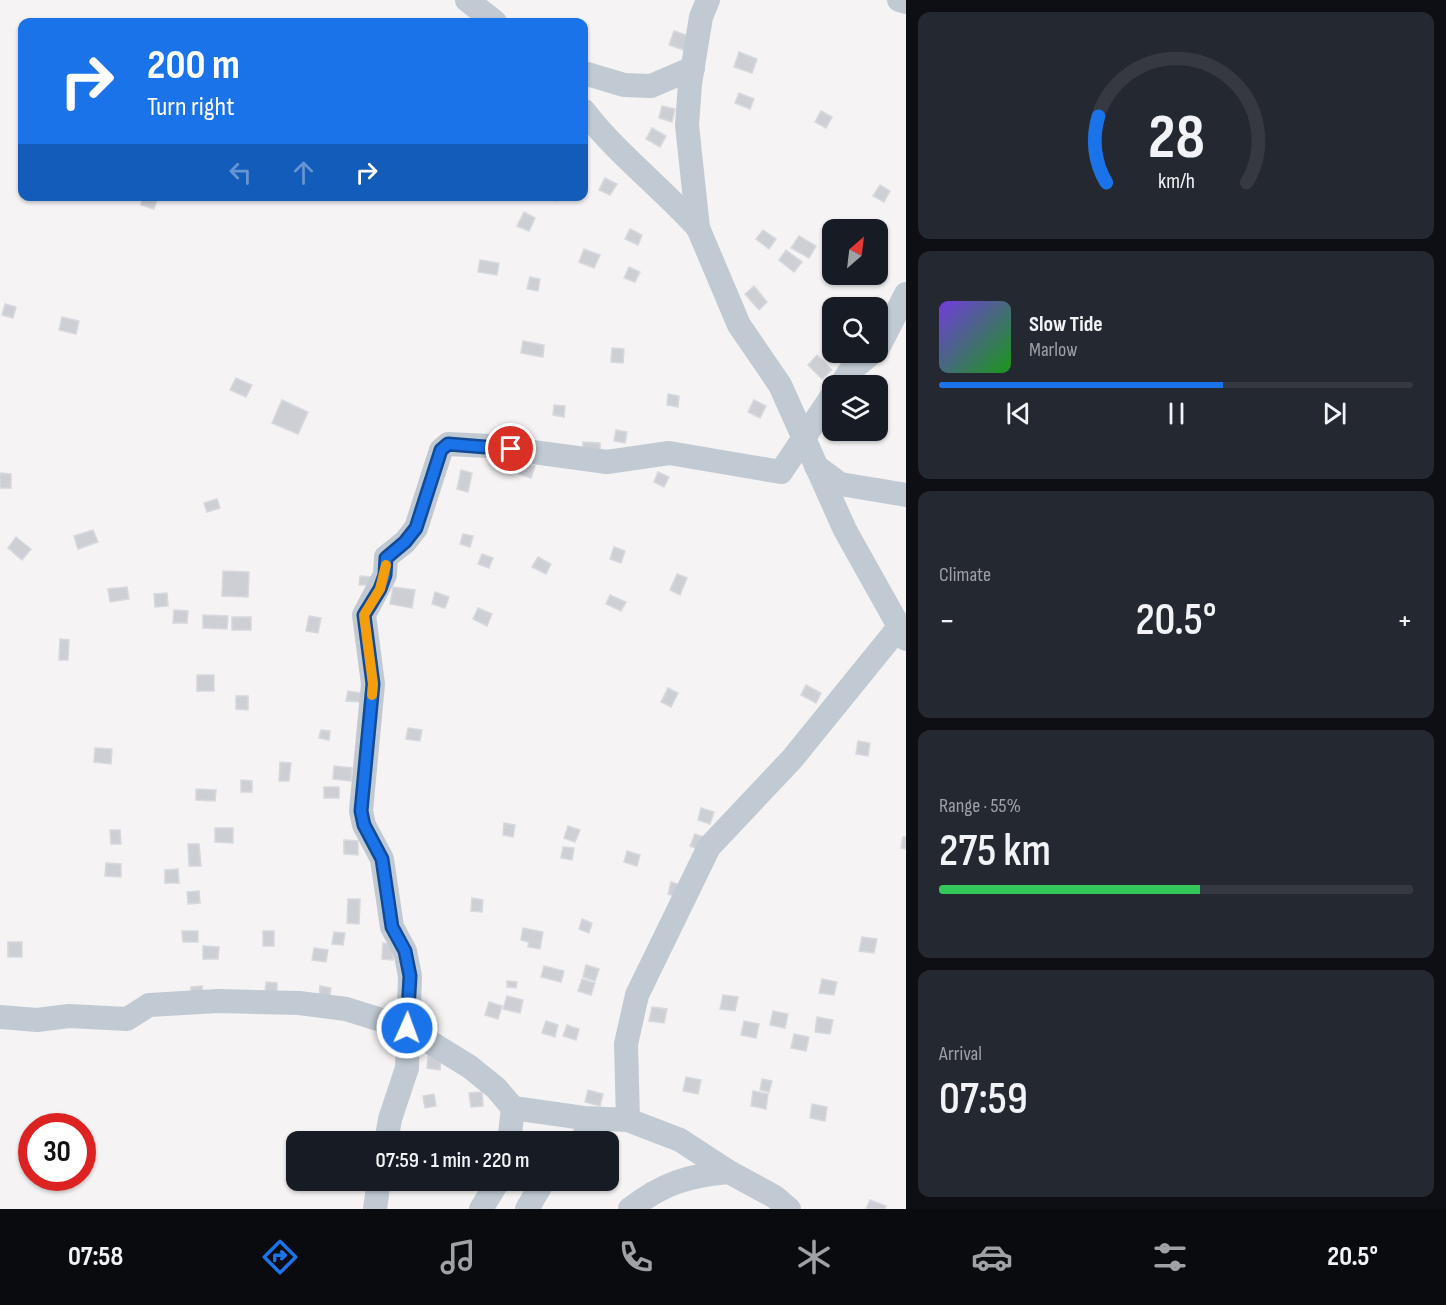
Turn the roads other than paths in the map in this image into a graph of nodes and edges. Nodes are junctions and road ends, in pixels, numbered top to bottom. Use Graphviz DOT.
graph roads {
  1 [pos="467,0"];
  2 [pos="708,0"];
  3 [pos="899,0"];
  4 [pos="906,2"];
  5 [pos="490,18"];
  6 [pos="693,68"];
  7 [pos="588,74"];
  8 [pos="588,116"];
  9 [pos="698,228"];
  10 [pos="906,294"];
  11 [pos="888,329"];
  12 [pos="860,363"];
  13 [pos="847,375"];
  14 [pos="822,410"];
  15 [pos="803,438"];
  16 [pos="814,465"];
  17 [pos="906,495"];
  18 [pos="904,631"];
  19 [pos="0,1017"];
  20 [pos="407,1028"];
  21 [pos="513,1108"];
  22 [pos="595,1119"];
  23 [pos="628,1120"];
  24 [pos="388,1131"];
  25 [pos="510,1131"];
  26 [pos="587,1131"];
  27 [pos="729,1173"];
  28 [pos="377,1191"];
  29 [pos="492,1191"];
  30 [pos="538,1191"];
  31 [pos="375,1209"];
  32 [pos="481,1209"];
  33 [pos="527,1209"];
  34 [pos="630,1209"];
  35 [pos="789,1209"];
  1 -- 5 [label="street"];
  2 -- 6 [label="street"];
  3 -- 4 [label="street"];
  6 -- 7 [label="street"];
  6 -- 9 [label="street"];
  8 -- 9 [label="street"];
  9 -- 15 [label="street"];
  10 -- 11 [label="street"];
  12 -- 13 [label="street"];
  14 -- 15 [label="street"];
  15 -- 16 [label="street"];
  15 -- 20 [label="street"];
  16 -- 17 [label="street"];
  16 -- 18 [label="street"];
  18 -- 23 [label="street"];
  19 -- 20 [label="street"];
  20 -- 21 [label="street"];
  20 -- 24 [label="street"];
  21 -- 22 [label="street"];
  21 -- 25 [label="street"];
  22 -- 23 [label="street"];
  22 -- 26 [label="street"];
  23 -- 27 [label="street"];
  27 -- 34 [label="street"];
  27 -- 35 [label="street"];
  28 -- 31 [label="street"];
  29 -- 32 [label="street"];
  30 -- 33 [label="street"];
}
